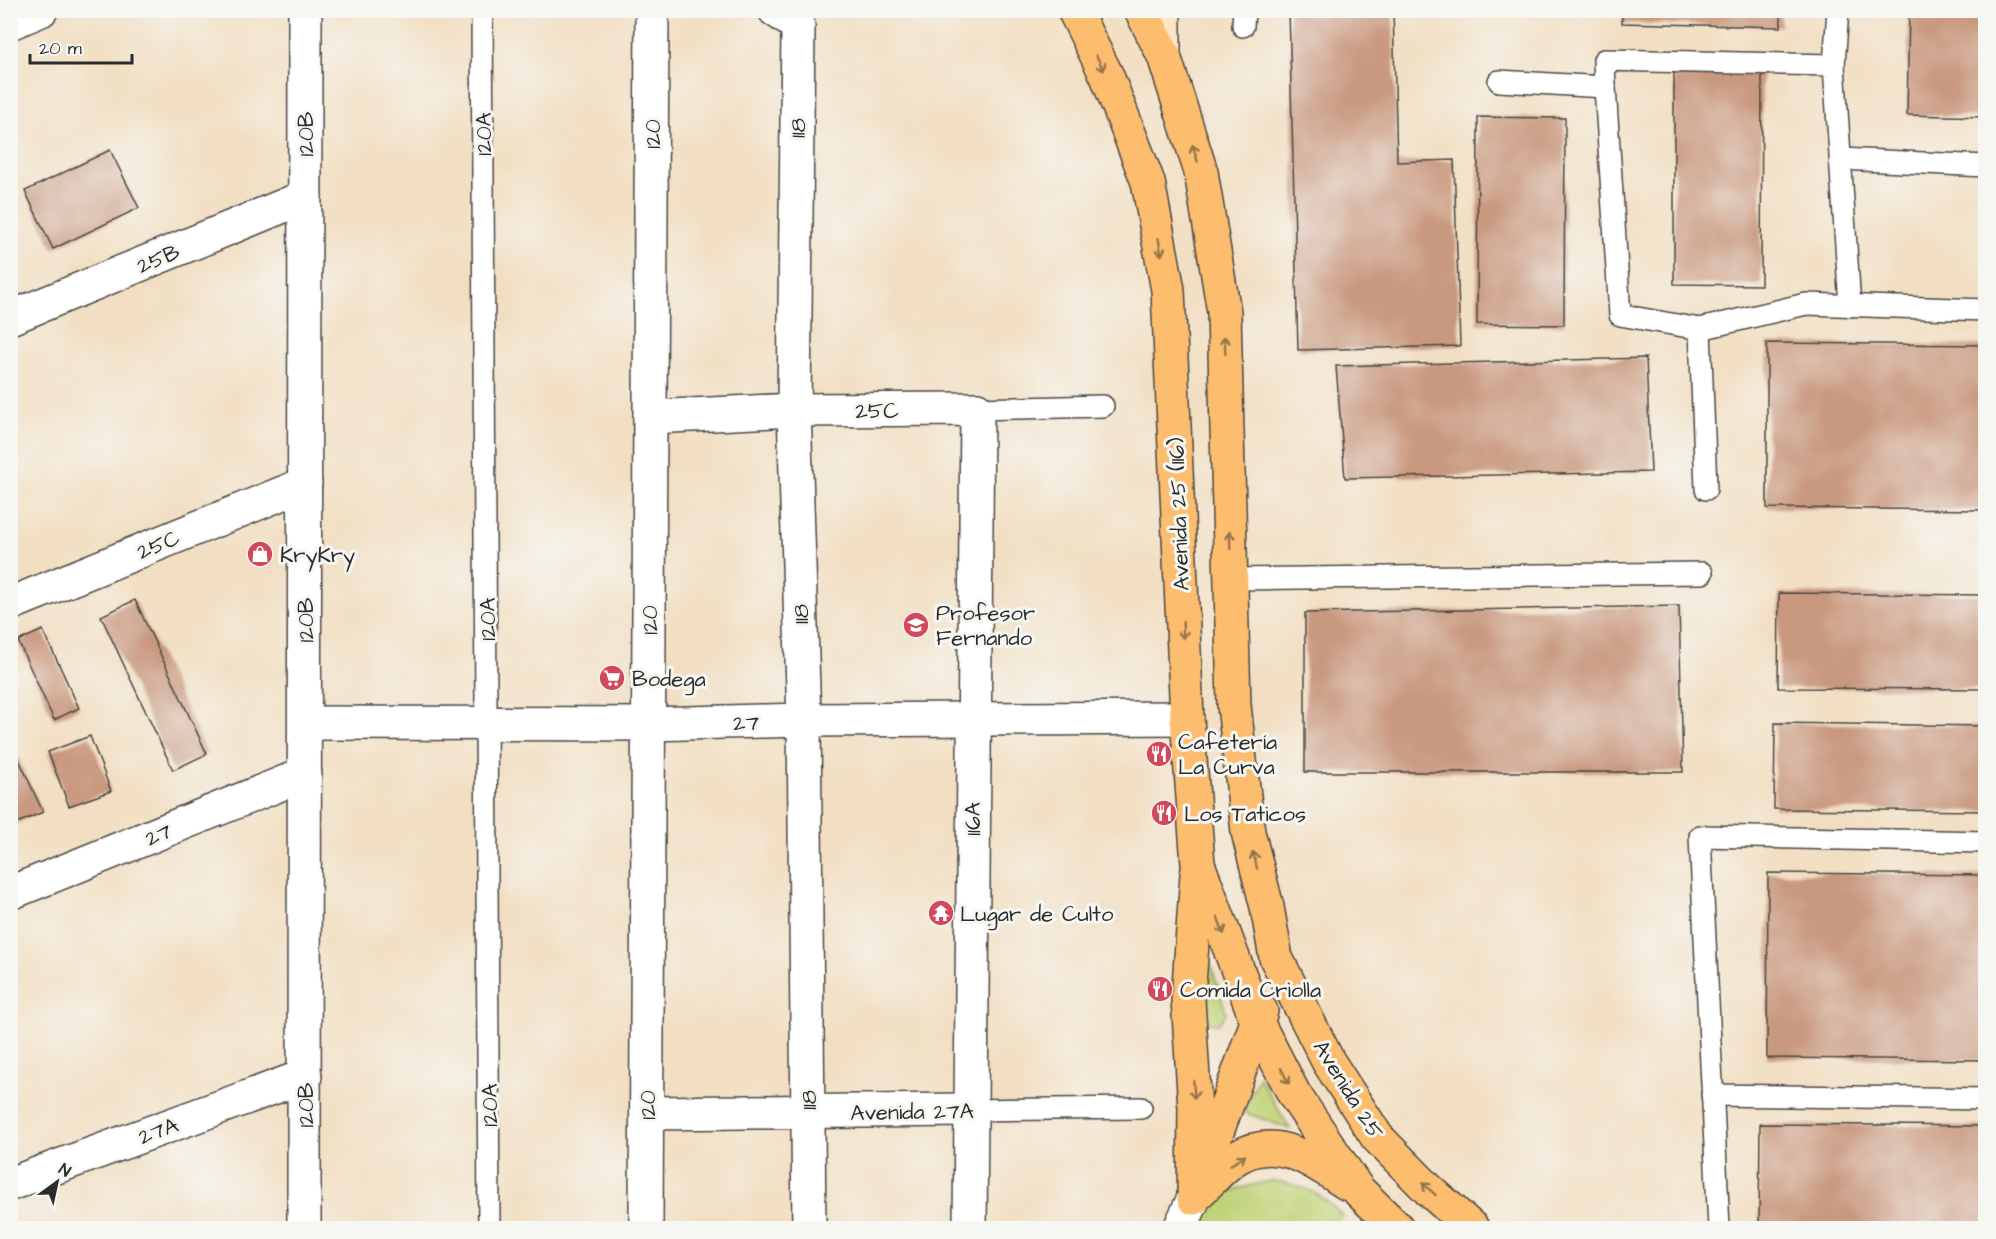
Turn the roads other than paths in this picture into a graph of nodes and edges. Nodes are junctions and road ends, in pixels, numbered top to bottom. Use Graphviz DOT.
graph roads {
  1 [pos="40,10"];
  2 [pos="305,10"];
  3 [pos="482,10"];
  4 [pos="652,10"];
  5 [pos="775,10"];
  6 [pos="1074,10"];
  7 [pos="1141,10"];
  8 [pos="1164,10"];
  9 [pos="1838,10"];
  10 [pos="10,23"];
  11 [pos="1164,56"];
  12 [pos="1834,65"];
  13 [pos="1499,81"];
  14 [pos="1605,87"];
  15 [pos="1841,159"];
  16 [pos="1986,166"];
  17 [pos="305,197"];
  18 [pos="1850,306"];
  19 [pos="1986,310"];
  20 [pos="10,318"];
  21 [pos="1700,329"];
  22 [pos="1103,406"];
  23 [pos="977,409"];
  24 [pos="794,410"];
  25 [pos="650,417"];
  26 [pos="305,484"];
  27 [pos="1706,489"];
  28 [pos="1702,573"];
  29 [pos="1231,579"];
  30 [pos="10,604"];
  31 [pos="1186,718"];
  32 [pos="804,720"];
  33 [pos="973,720"];
  34 [pos="305,723"];
  35 [pos="487,724"];
  36 [pos="649,724"];
  37 [pos="304,774"];
  38 [pos="1986,843"];
  39 [pos="1198,864"];
  40 [pos="10,893"];
  41 [pos="1276,958"];
  42 [pos="1258,1024"];
  43 [pos="1190,1034"];
  44 [pos="1245,1054"];
  45 [pos="305,1076"];
  46 [pos="1712,1095"];
  47 [pos="1986,1100"];
  48 [pos="1141,1107"];
  49 [pos="970,1110"];
  50 [pos="808,1112"];
  51 [pos="647,1113"];
  52 [pos="10,1184"];
  53 [pos="1358,1190"];
  54 [pos="1194,1198"];
  55 [pos="304,1228"];
  56 [pos="489,1228"];
  57 [pos="646,1228"];
  58 [pos="809,1228"];
  59 [pos="970,1228"];
  60 [pos="1180,1228"];
  61 [pos="1398,1228"];
  62 [pos="1472,1228"];
  63 [pos="1719,1228"];
  1 -- 10 [label="street"];
  2 -- 17 [label="street, 120B"];
  3 -- 35 [label="lane, 120A"];
  4 -- 25 [label="street, 120"];
  5 -- 24 [label="street, 118"];
  6 -- 31 [label="main road, Avenida 25 (116), one-way"];
  7 -- 11 [label="main road"];
  8 -- 11 [label="main road"];
  9 -- 12 [label="lane"];
  29 -- 11 [label="main road, one-way"];
  12 -- 14 [label="lane"];
  12 -- 15 [label="lane"];
  13 -- 14 [label="lane"];
  14 -- 21 [label="lane"];
  15 -- 16 [label="lane"];
  15 -- 18 [label="lane"];
  17 -- 20 [label="street, 25B"];
  17 -- 26 [label="street, 120B"];
  18 -- 19 [label="lane"];
  18 -- 21 [label="lane"];
  21 -- 27 [label="lane"];
  22 -- 23 [label="lane, 25C"];
  23 -- 24 [label="street, 25C"];
  23 -- 33 [label="street, 116A"];
  24 -- 25 [label="street, 25C"];
  24 -- 32 [label="street, 118"];
  25 -- 36 [label="street, 120"];
  26 -- 30 [label="street, 25C"];
  26 -- 34 [label="street, 120B"];
  28 -- 29 [label="lane"];
  41 -- 29 [label="main road, one-way"];
  31 -- 33 [label="street, 27"];
  31 -- 39 [label="main road, Avenida 25 (116)"];
  32 -- 33 [label="street, 27"];
  32 -- 36 [label="street, 27"];
  32 -- 50 [label="street, 118"];
  33 -- 49 [label="street, 116A"];
  34 -- 35 [label="street, 27"];
  34 -- 37 [label="street, 120B"];
  35 -- 36 [label="street, 27"];
  35 -- 56 [label="lane, 120A"];
  36 -- 51 [label="street, 120"];
  37 -- 40 [label="street, 27"];
  37 -- 45 [label="street, 120B"];
  38 -- 46 [label="lane"];
  39 -- 42 [label="main road, Avenida 25 (116), one-way"];
  39 -- 43 [label="main road"];
  41 -- 42 [label="main road"];
  62 -- 41 [label="main road, Avenida 25, one-way"];
  42 -- 44 [label="main road"];
  42 -- 53 [label="main road, Avenida 25, one-way"];
  43 -- 44 [label="main road"];
  43 -- 54 [label="main road, one-way"];
  44 -- 54 [label="main road"];
  45 -- 52 [label="street, 27A"];
  45 -- 55 [label="street, 120B"];
  46 -- 47 [label="lane"];
  46 -- 63 [label="lane"];
  48 -- 49 [label="lane, Avenida 27A"];
  49 -- 50 [label="street, Avenida 27A"];
  49 -- 59 [label="street, 116A"];
  50 -- 51 [label="street, Avenida 27A"];
  50 -- 58 [label="street, 118"];
  51 -- 57 [label="street, 120"];
  54 -- 53 [label="main road, one-way"];
  53 -- 61 [label="main road, Avenida 25"];
  54 -- 60 [label="street"];
}
